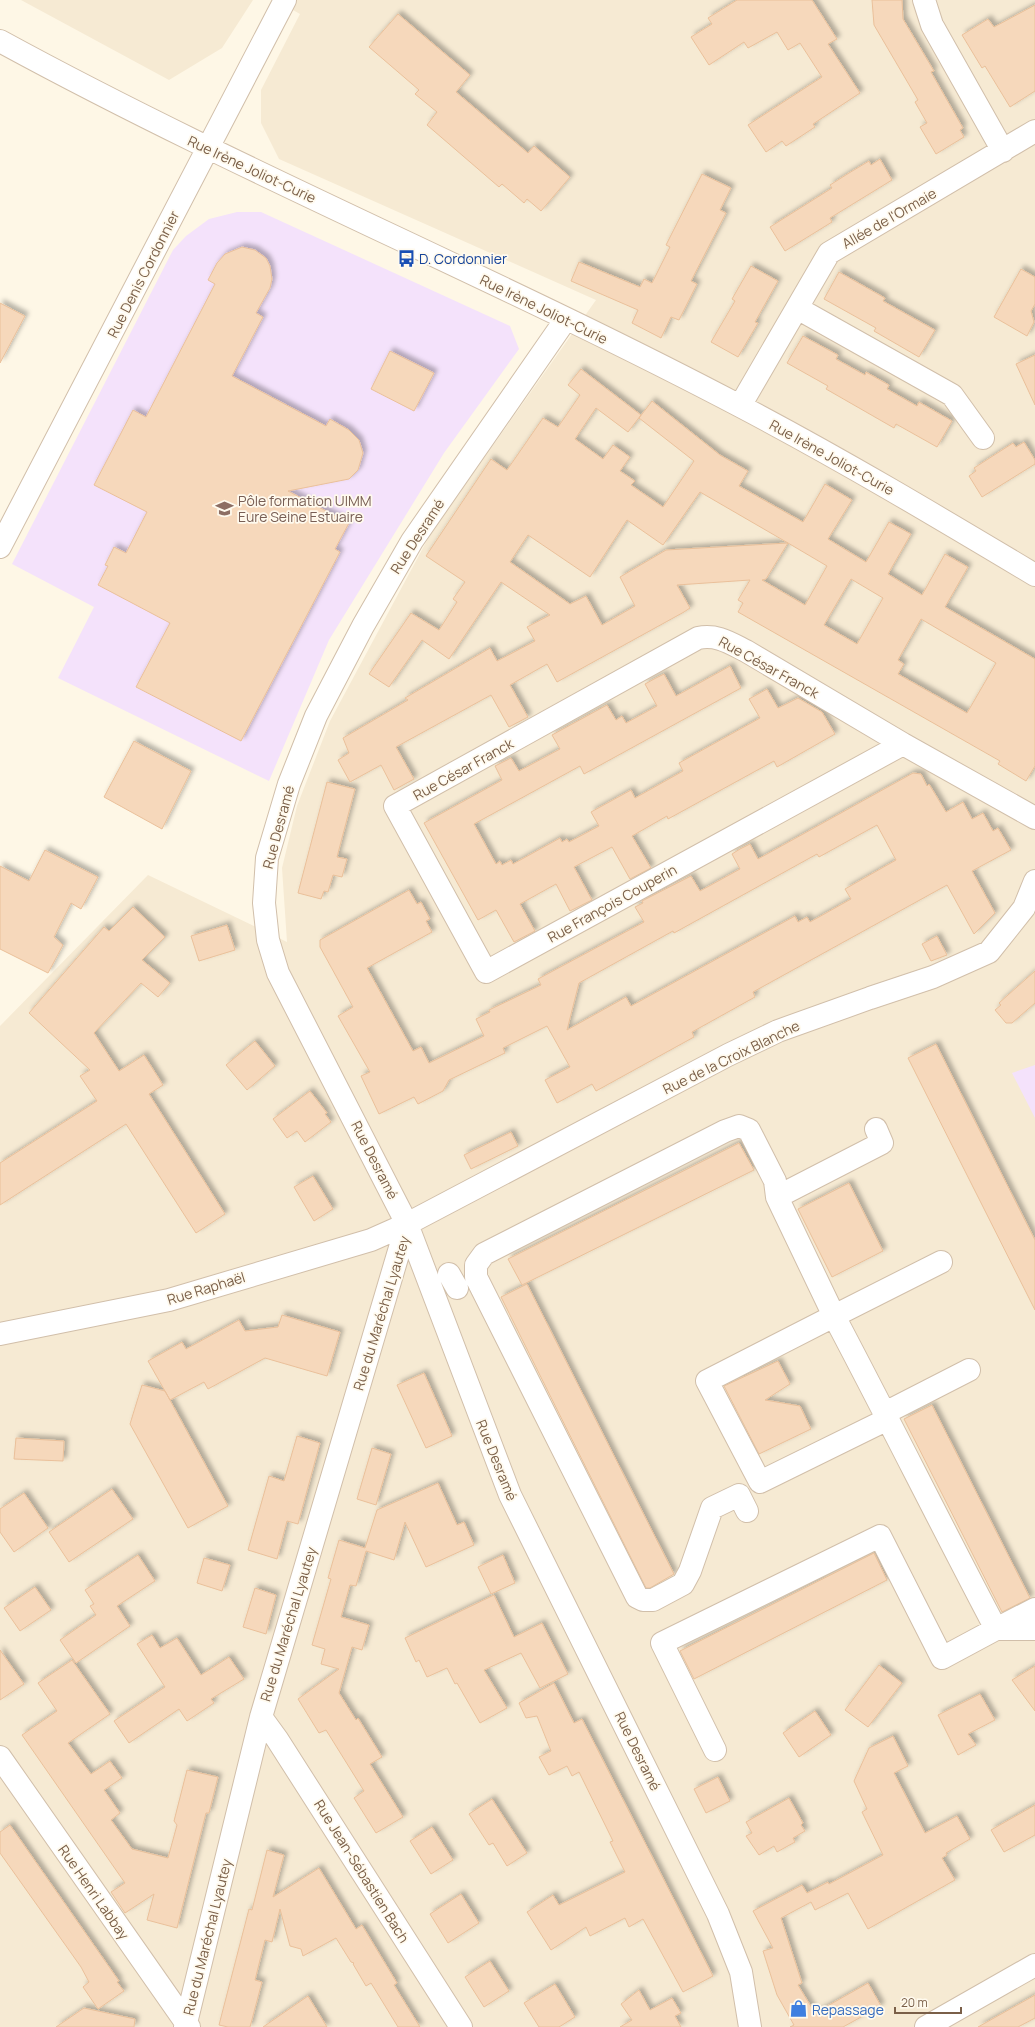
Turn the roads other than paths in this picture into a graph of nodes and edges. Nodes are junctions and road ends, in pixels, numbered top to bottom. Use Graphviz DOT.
graph roads {
  1 [pos="286,0"];
  2 [pos="924,0"];
  3 [pos="0,41"];
  4 [pos="1035,131"];
  5 [pos="208,149"];
  6 [pos="1003,151"];
  7 [pos="797,308"];
  8 [pos="566,319"];
  9 [pos="740,406"];
  10 [pos="983,438"];
  11 [pos="0,547"];
  12 [pos="1035,575"];
  13 [pos="903,744"];
  14 [pos="395,806"];
  15 [pos="1035,818"];
  16 [pos="1035,881"];
  17 [pos="876,1129"];
  18 [pos="777,1197"];
  19 [pos="407,1224"];
  20 [pos="941,1262"];
  21 [pos="834,1316"];
  22 [pos="0,1334"];
  23 [pos="969,1370"];
  24 [pos="887,1416"];
  25 [pos="747,1510"];
  26 [pos="1035,1609"];
  27 [pos="996,1629"];
  28 [pos="1035,1629"];
  29 [pos="261,1717"];
  30 [pos="715,1750"];
  31 [pos="0,1757"];
  32 [pos="1035,1965"];
  33 [pos="186,2026"];
  34 [pos="461,2027"];
  35 [pos="750,2027"];
  36 [pos="926,2027"];
  1 -- 5 [label="street, Rue Denis Cordonnier"];
  2 -- 6 [label="street"];
  3 -- 5 [label="street, Rue Irène Joliot-Curie"];
  4 -- 6 [label="street, Allée de l'Ormaie"];
  5 -- 8 [label="street, Rue Irène Joliot-Curie"];
  5 -- 11 [label="street, Rue Denis Cordonnier"];
  6 -- 7 [label="street, Allée de l'Ormaie"];
  7 -- 9 [label="street, Allée de l'Ormaie"];
  7 -- 10 [label="street"];
  8 -- 9 [label="street, Rue Irène Joliot-Curie"];
  8 -- 19 [label="street, Rue Desramé"];
  9 -- 12 [label="street, Rue Irène Joliot-Curie"];
  13 -- 14 [label="street, Rue César Franck"];
  13 -- 14 [label="street, Rue François Couperin"];
  13 -- 15 [label="street, Rue César Franck"];
  16 -- 19 [label="street, Rue de la Croix Blanche"];
  17 -- 18 [label="street"];
  18 -- 21 [label="street"];
  18 -- 25 [label="street"];
  19 -- 22 [label="street, Rue Raphaël"];
  19 -- 29 [label="street, Rue du Maréchal Lyautey"];
  19 -- 35 [label="street, Rue Desramé"];
  20 -- 21 [label="street"];
  21 -- 24 [label="street"];
  21 -- 24 [label="street"];
  23 -- 24 [label="street"];
  24 -- 27 [label="street"];
  26 -- 27 [label="street"];
  27 -- 28 [label="street"];
  27 -- 30 [label="street"];
  29 -- 33 [label="street, Rue du Maréchal Lyautey"];
  29 -- 34 [label="street, Rue Jean-Sébastien Bach"];
  31 -- 33 [label="street, Rue Henri Labbay"];
  32 -- 36 [label="street"];
}
